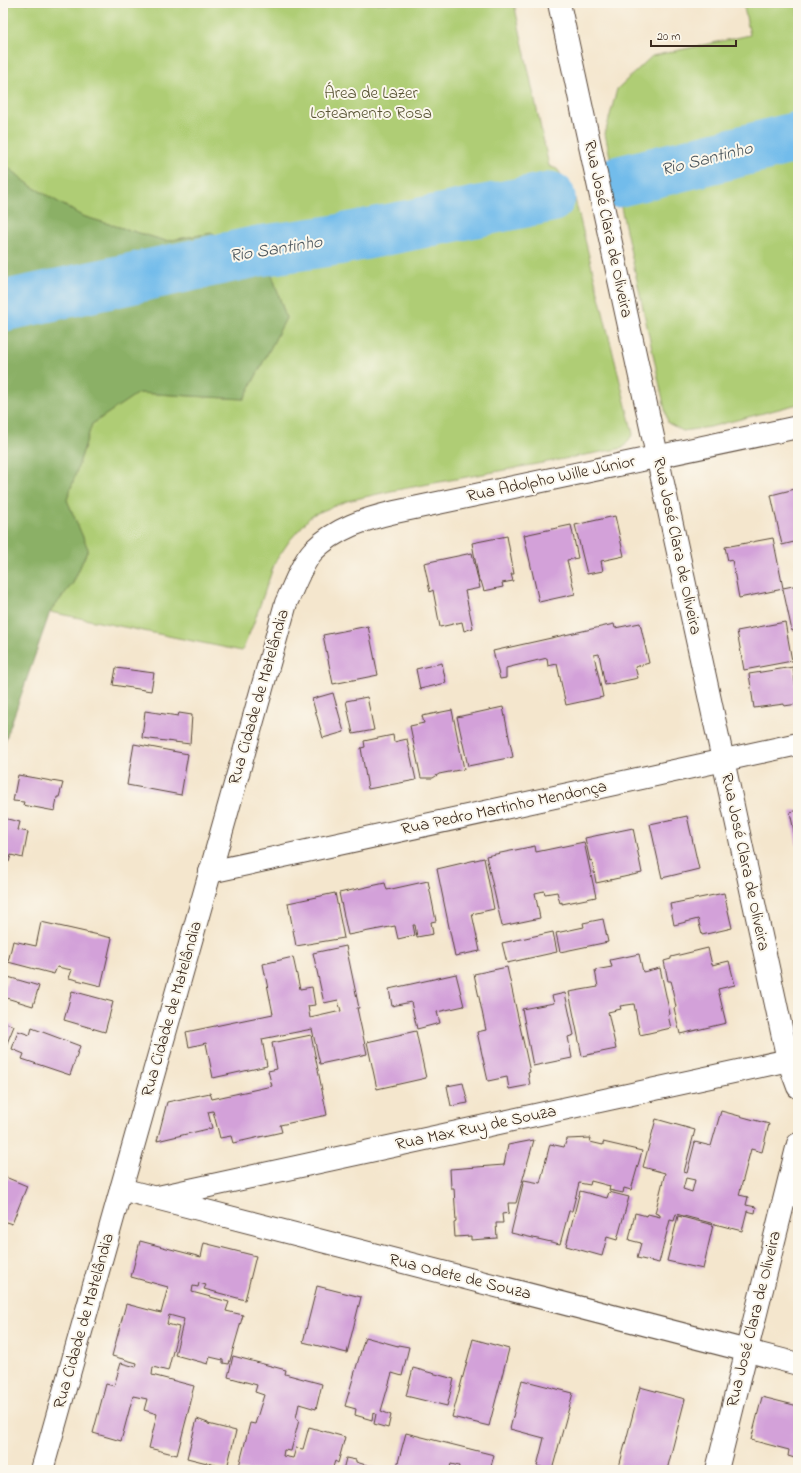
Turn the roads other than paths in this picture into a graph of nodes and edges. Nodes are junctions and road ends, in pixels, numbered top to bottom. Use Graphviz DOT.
graph roads {
  1 [pos="559,3"];
  2 [pos="798,427"];
  3 [pos="657,457"];
  4 [pos="313,552"];
  5 [pos="798,744"];
  6 [pos="723,760"];
  7 [pos="210,872"];
  8 [pos="793,1059"];
  9 [pos="798,1087"];
  10 [pos="798,1144"];
  11 [pos="121,1189"];
  12 [pos="153,1198"];
  13 [pos="746,1351"];
  14 [pos="798,1364"];
  15 [pos="45,1469"];
  16 [pos="716,1470"];
  1 -- 3 [label="street, Rua José Clara de Oliveira"];
  2 -- 3 [label="street, Rua Adolpho Wille Júnior"];
  3 -- 4 [label="street, Rua Adolpho Wille Júnior"];
  3 -- 6 [label="street, Rua José Clara de Oliveira"];
  4 -- 7 [label="street, Rua Cidade de Matelândia"];
  5 -- 6 [label="street, Rua Pedro Martinho Mendonça"];
  6 -- 7 [label="street, Rua Pedro Martinho Mendonça"];
  6 -- 8 [label="street, Rua José Clara de Oliveira"];
  7 -- 11 [label="street, Rua Cidade de Matelândia"];
  8 -- 9 [label="street, Rua José Clara de Oliveira"];
  8 -- 12 [label="street, Rua Max Ruy de Souza"];
  10 -- 13 [label="street, Rua José Clara de Oliveira"];
  11 -- 12 [label="street, Rua Odete de Souza"];
  11 -- 15 [label="street, Rua Cidade de Matelândia"];
  12 -- 13 [label="street, Rua Odete de Souza"];
  13 -- 14 [label="street, Rua Odete de Souza"];
  13 -- 16 [label="street, Rua José Clara de Oliveira"];
}
